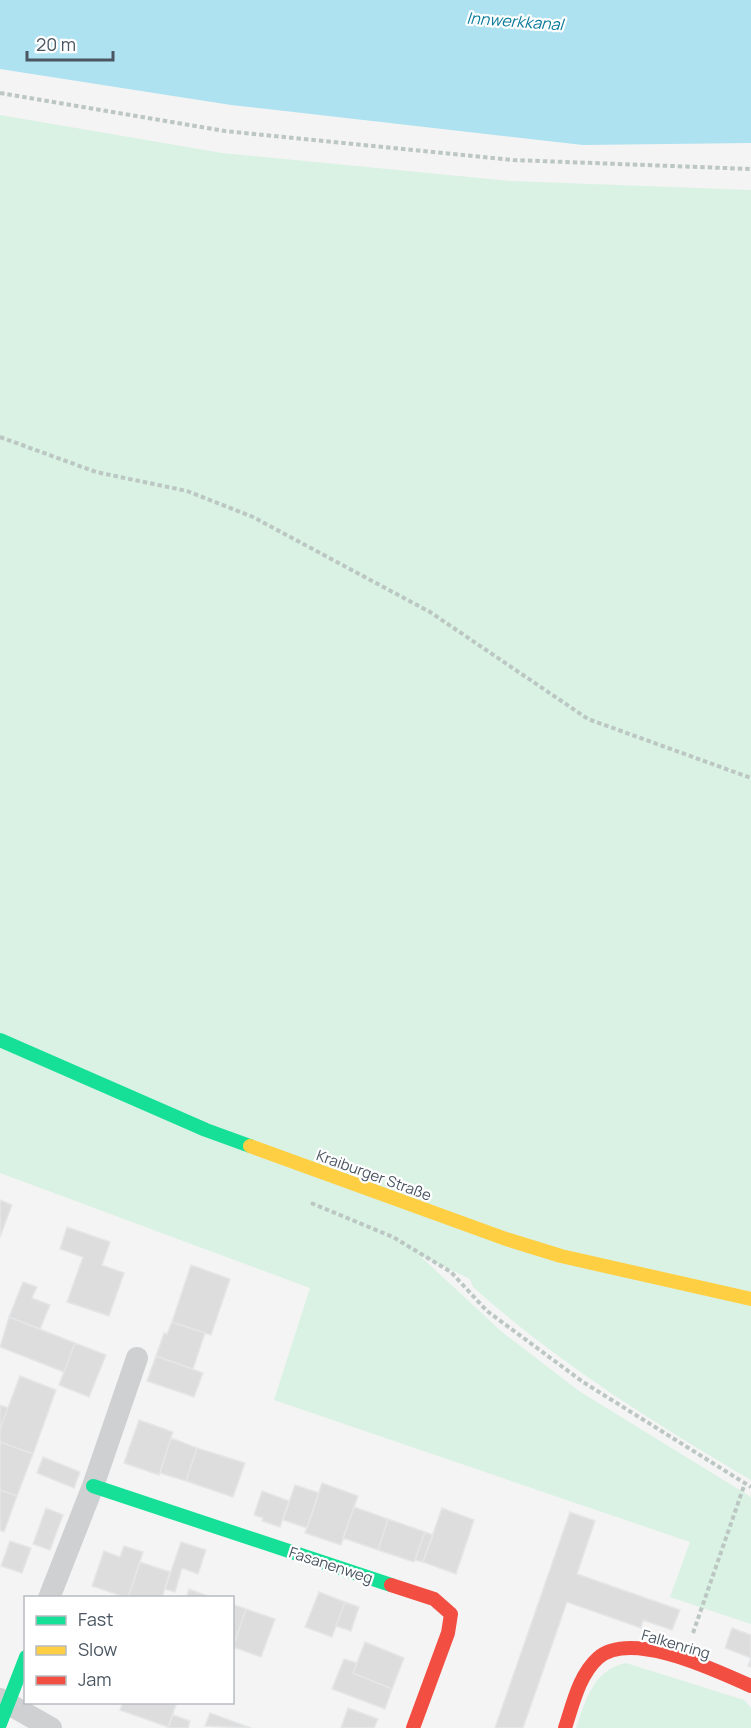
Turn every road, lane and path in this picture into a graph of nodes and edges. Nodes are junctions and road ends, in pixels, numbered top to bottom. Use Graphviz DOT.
graph roads {
  1 [pos="0,93"];
  2 [pos="751,169"];
  3 [pos="0,437"];
  4 [pos="751,777"];
  5 [pos="0,1040"];
  6 [pos="393,1237"];
  7 [pos="751,1299"];
  8 [pos="137,1358"];
  9 [pos="745,1483"];
  10 [pos="93,1486"];
  11 [pos="751,1487"];
  12 [pos="50,1596"];
  13 [pos="24,1661"];
  14 [pos="684,1661"];
  15 [pos="751,1686"];
  16 [pos="4,1701"];
  17 [pos="0,1724"];
  18 [pos="51,1728"];
  19 [pos="414,1728"];
  20 [pos="565,1728"];
  1 -- 2 [label="path"];
  3 -- 4 [label="path"];
  5 -- 7 [label="street, Kraiburger Straße"];
  6 -- 9 [label="path"];
  8 -- 10 [label="street"];
  9 -- 11 [label="path"];
  9 -- 14 [label="path"];
  10 -- 12 [label="street"];
  10 -- 19 [label="street, Fasanenweg"];
  13 -- 16 [label="street"];
  14 -- 15 [label="street, Falkenring"];
  14 -- 20 [label="street, Falkenring"];
  16 -- 17 [label="street"];
  16 -- 18 [label="street"];
}
